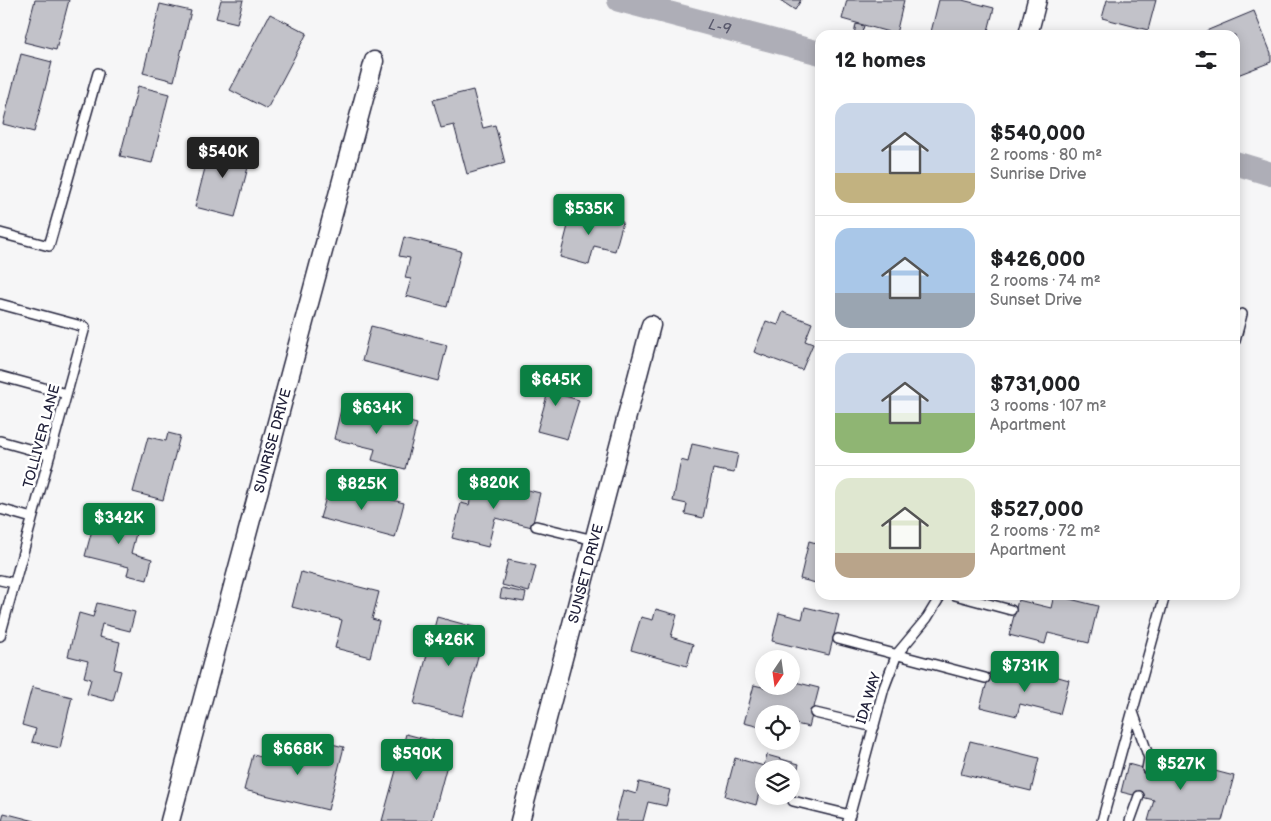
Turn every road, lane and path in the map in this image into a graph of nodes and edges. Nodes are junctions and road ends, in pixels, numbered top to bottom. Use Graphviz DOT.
graph roads {
  1 [pos="1037,0"];
  2 [pos="1029,30"];
  3 [pos="374,62"];
  4 [pos="98,73"];
  5 [pos="0,233"];
  6 [pos="0,304"];
  7 [pos="1242,314"];
  8 [pos="1240,322"];
  9 [pos="651,324"];
  10 [pos="0,376"];
  11 [pos="66,394"];
  12 [pos="0,441"];
  13 [pos="50,455"];
  14 [pos="0,509"];
  15 [pos="32,518"];
  16 [pos="536,526"];
  17 [pos="594,540"];
  18 [pos="0,580"];
  19 [pos="14,584"];
  20 [pos="938,600"];
  21 [pos="974,600"];
  22 [pos="1164,600"];
  23 [pos="1011,610"];
  24 [pos="0,636"];
  25 [pos="838,639"];
  26 [pos="897,654"];
  27 [pos="985,678"];
  28 [pos="1133,712"];
  29 [pos="815,713"];
  30 [pos="874,727"];
  31 [pos="1147,769"];
  32 [pos="1139,796"];
  33 [pos="800,803"];
  34 [pos="849,818"];
  35 [pos="170,821"];
  36 [pos="520,821"];
  37 [pos="1102,821"];
  38 [pos="1130,821"];
  1 -- 2 [label="street"];
  3 -- 35 [label="street, SUNRISE DRIVE"];
  4 -- 5 [label="lane"];
  6 -- 11 [label="lane, TOLLIVER LANE"];
  7 -- 8 [label="lane"];
  9 -- 17 [label="street, SUNSET DRIVE"];
  10 -- 11 [label="lane"];
  11 -- 13 [label="lane, TOLLIVER LANE"];
  12 -- 13 [label="lane"];
  13 -- 15 [label="lane, TOLLIVER LANE"];
  14 -- 15 [label="lane"];
  15 -- 19 [label="lane, TOLLIVER LANE"];
  16 -- 17 [label="lane"];
  17 -- 36 [label="street, SUNSET DRIVE"];
  18 -- 19 [label="lane"];
  19 -- 24 [label="lane, TOLLIVER LANE"];
  20 -- 26 [label="lane, IDA WAY"];
  21 -- 23 [label="lane"];
  22 -- 28 [label="lane"];
  25 -- 26 [label="lane"];
  26 -- 27 [label="lane"];
  26 -- 30 [label="lane, IDA WAY"];
  28 -- 31 [label="lane"];
  28 -- 37 [label="lane"];
  29 -- 30 [label="lane"];
  30 -- 34 [label="lane, IDA WAY"];
  32 -- 38 [label="lane"];
  33 -- 34 [label="lane"];
}
